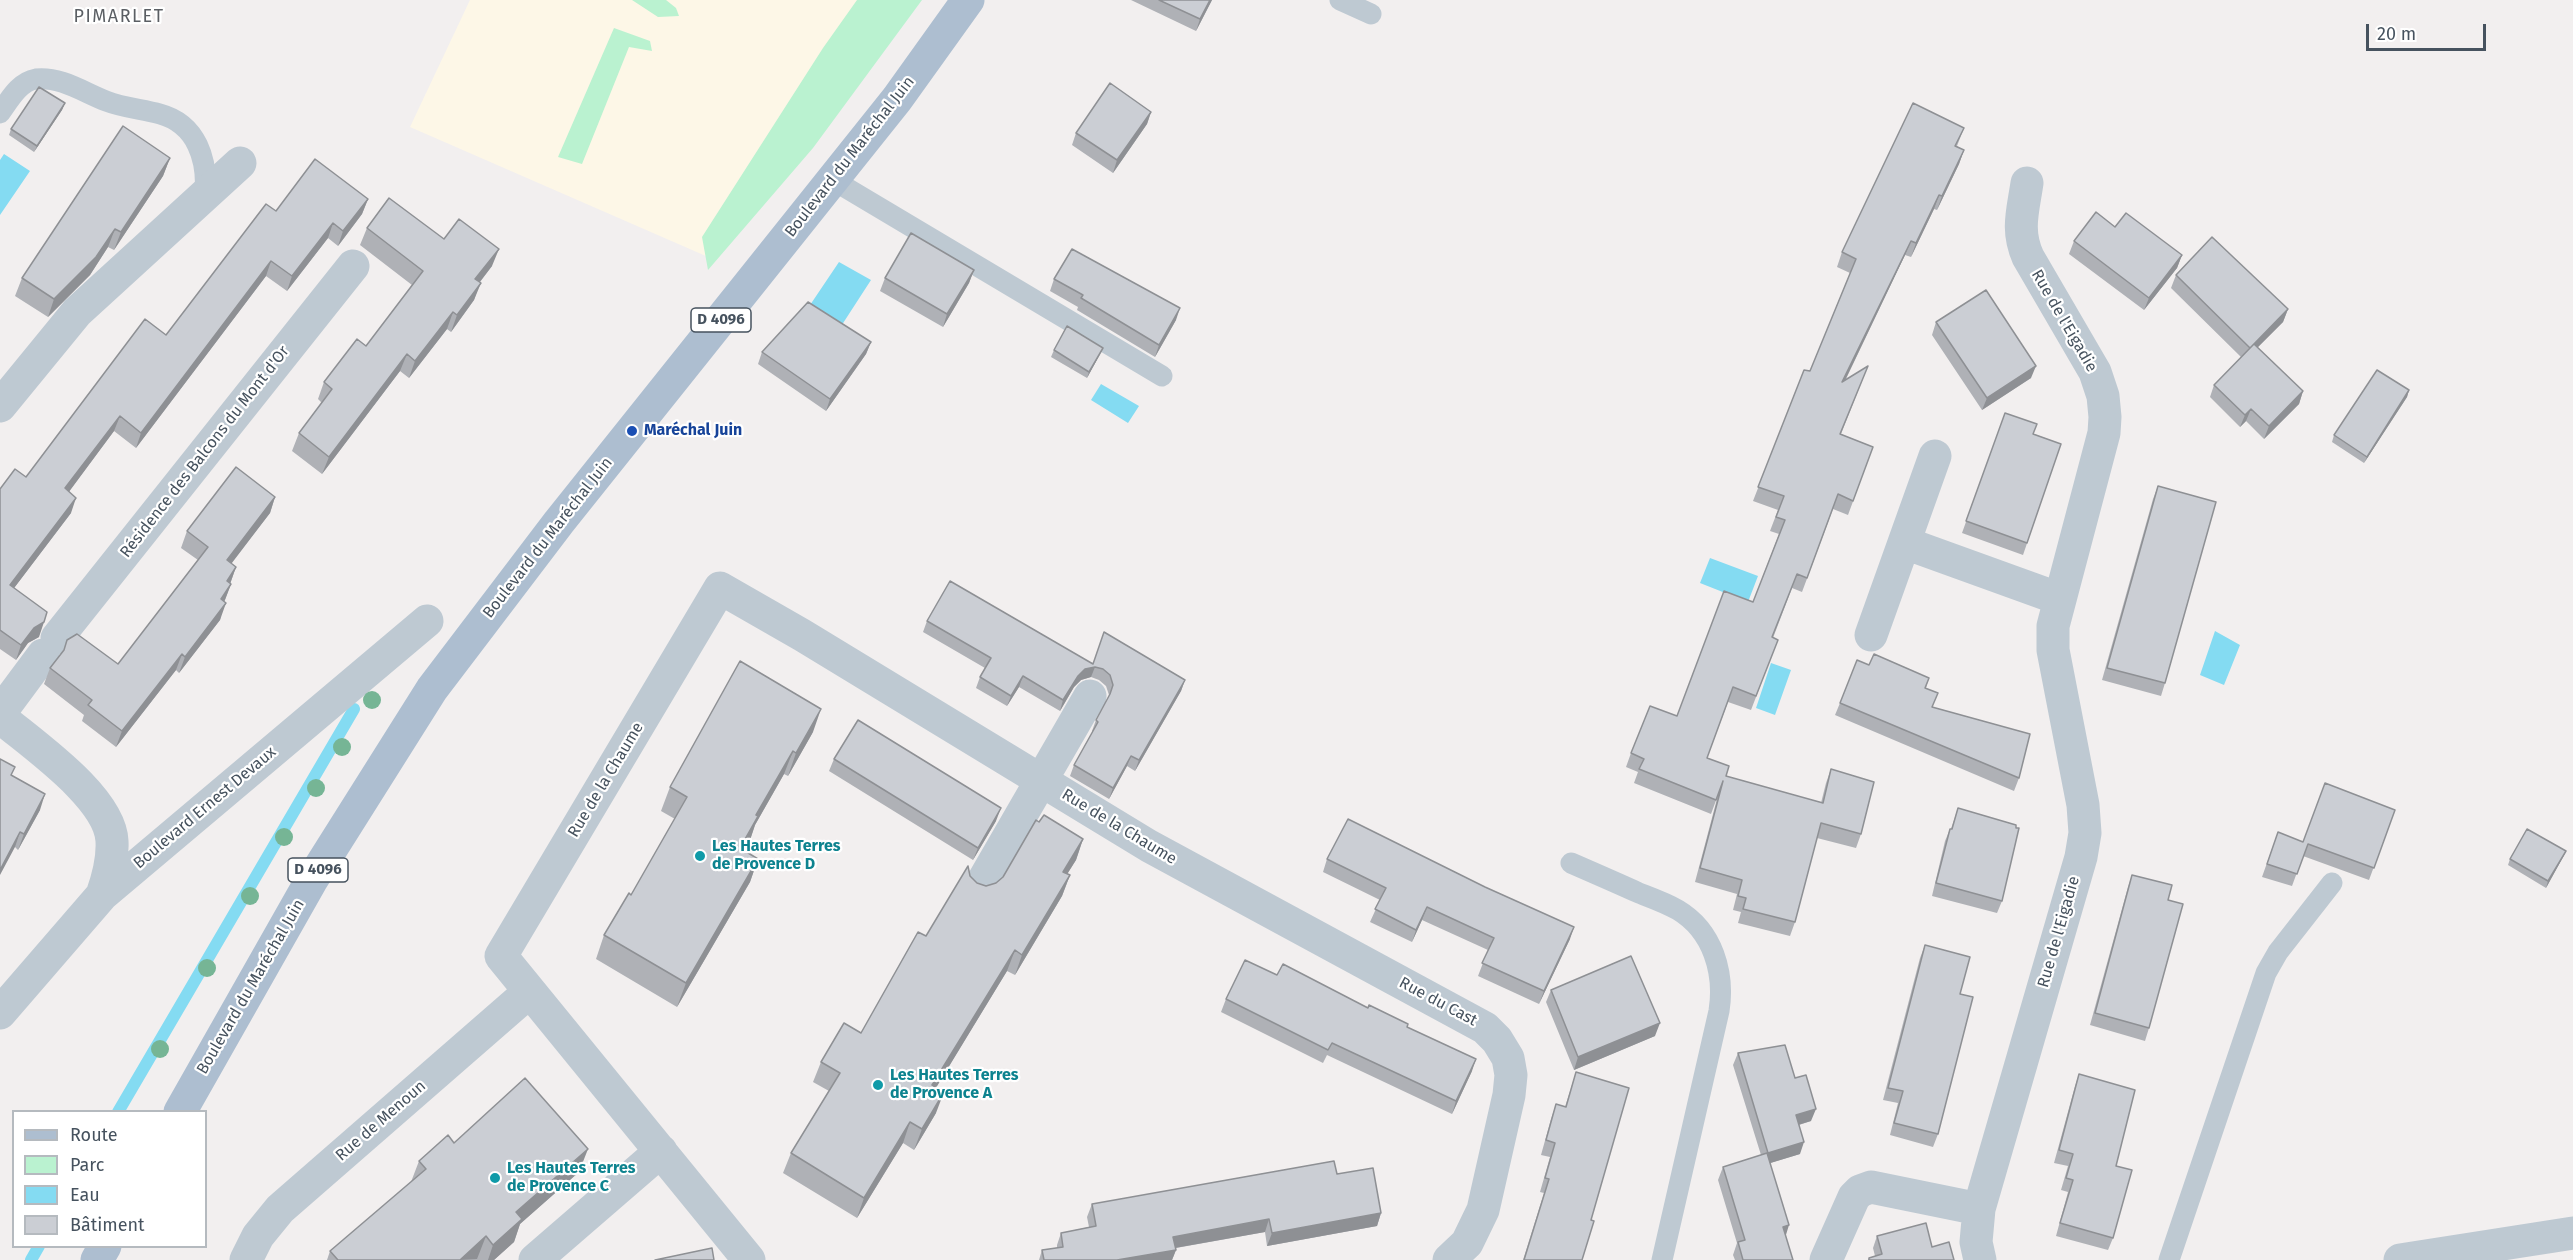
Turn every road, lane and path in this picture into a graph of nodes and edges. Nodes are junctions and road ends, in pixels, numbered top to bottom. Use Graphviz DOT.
graph roads {
  1 [pos="968,0"];
  2 [pos="1340,0"];
  3 [pos="1371,14"];
  4 [pos="0,112"];
  5 [pos="240,163"];
  6 [pos="833,180"];
  7 [pos="2027,183"];
  8 [pos="205,195"];
  9 [pos="353,266"];
  10 [pos="1162,376"];
  11 [pos="0,406"];
  12 [pos="1935,456"];
  13 [pos="1905,543"];
  14 [pos="2060,599"];
  15 [pos="427,621"];
  16 [pos="1871,635"];
  17 [pos="1090,696"];
  18 [pos="0,715"];
  19 [pos="1041,780"];
  20 [pos="1571,863"];
  21 [pos="1197,873"];
  22 [pos="2332,883"];
  23 [pos="979,888"];
  24 [pos="102,895"];
  25 [pos="529,992"];
  26 [pos="0,1013"];
  27 [pos="181,1110"];
  28 [pos="661,1151"];
  29 [pos="1979,1209"];
  30 [pos="2573,1233"];
  31 [pos="246,1260"];
  32 [pos="535,1260"];
  33 [pos="749,1260"];
  34 [pos="1449,1260"];
  35 [pos="1662,1260"];
  36 [pos="1826,1260"];
  37 [pos="1980,1260"];
  38 [pos="2169,1260"];
  39 [pos="2400,1260"];
  1 -- 6 [label="main road, Boulevard du Maréchal Juin / D 4096"];
  2 -- 3 [label="lane"];
  4 -- 8 [label="lane"];
  5 -- 8 [label="street"];
  6 -- 10 [label="lane"];
  6 -- 27 [label="main road, Boulevard du Maréchal Juin / D 4096"];
  7 -- 14 [label="street, Rue de l'Eigadie"];
  8 -- 11 [label="street"];
  9 -- 18 [label="street, Résidence des Balcons du Mont d'Or"];
  12 -- 13 [label="street"];
  13 -- 14 [label="street"];
  13 -- 16 [label="street"];
  14 -- 29 [label="street, Rue de l'Eigadie"];
  15 -- 24 [label="street, Boulevard Ernest Devaux"];
  17 -- 19 [label="street"];
  18 -- 24 [label="street"];
  19 -- 21 [label="street, Rue de la Chaume"];
  19 -- 23 [label="street"];
  19 -- 25 [label="street, Rue de la Chaume"];
  20 -- 35 [label="lane"];
  21 -- 34 [label="street, Rue du Cast"];
  22 -- 38 [label="lane"];
  24 -- 26 [label="street, Boulevard Ernest Devaux"];
  25 -- 28 [label="street, Rue de la Chaume"];
  25 -- 31 [label="street, Rue de Menoun"];
  28 -- 32 [label="street"];
  28 -- 33 [label="street, Rue de la Chaume"];
  29 -- 36 [label="street"];
  29 -- 37 [label="street, Rue de l'Eigadie"];
  30 -- 39 [label="street"];
}
